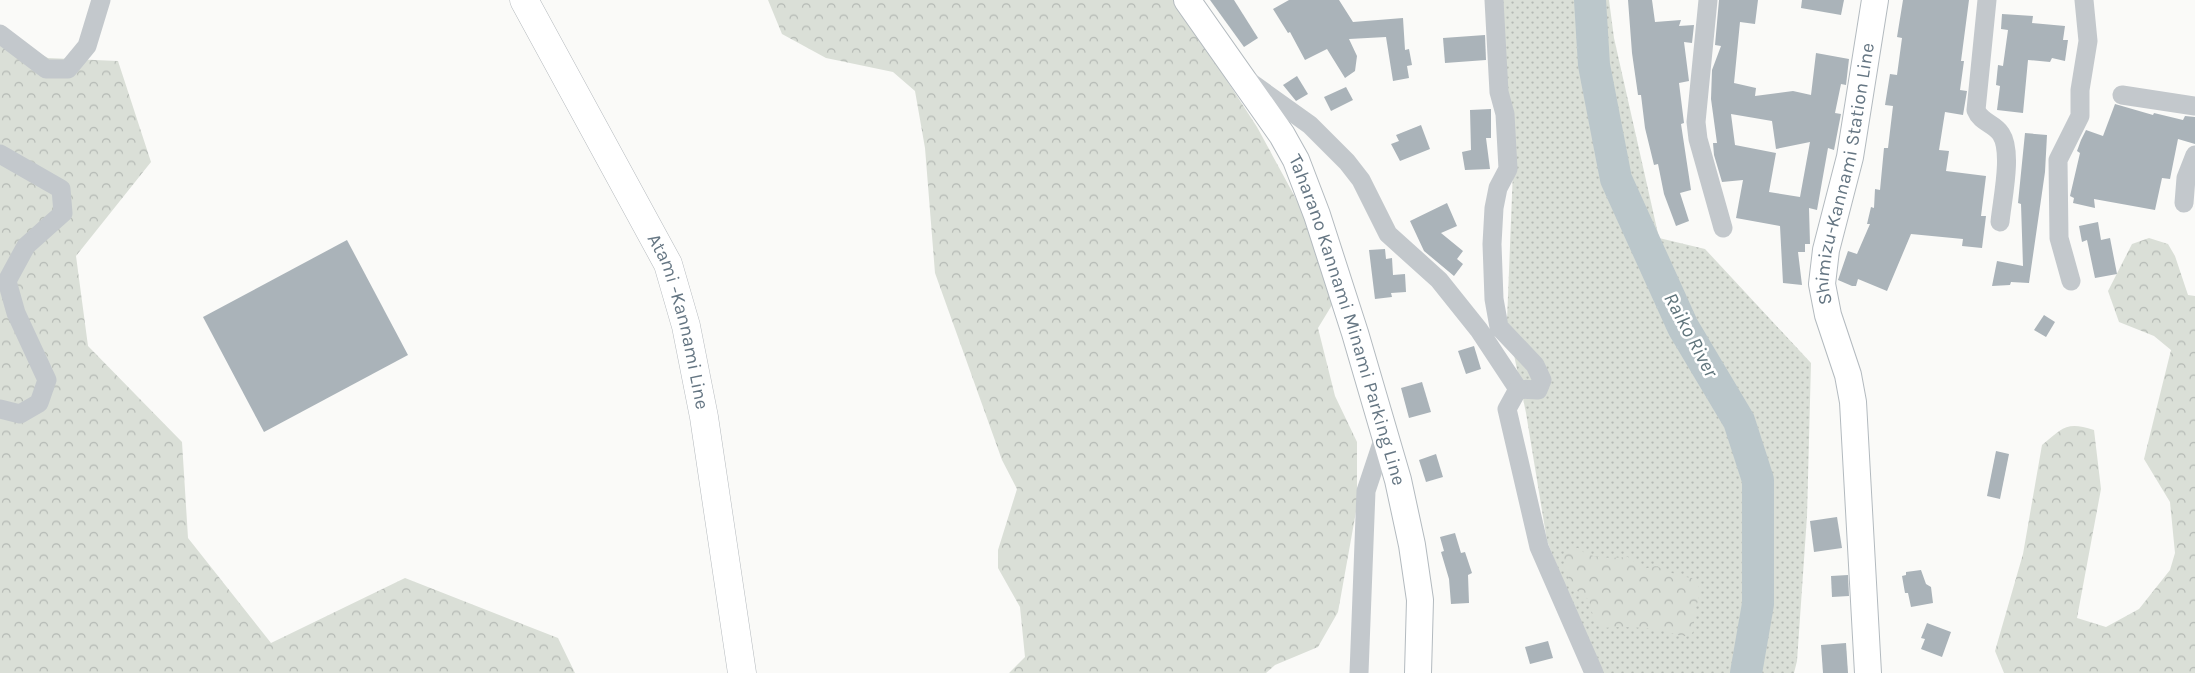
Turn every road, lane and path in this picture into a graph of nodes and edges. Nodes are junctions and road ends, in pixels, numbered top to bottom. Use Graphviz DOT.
graph roads {
  1 [pos="101,0"];
  2 [pos="524,0"];
  3 [pos="1187,0"];
  4 [pos="1494,0"];
  5 [pos="1708,0"];
  6 [pos="1875,0"];
  7 [pos="1987,0"];
  8 [pos="2084,0"];
  9 [pos="0,34"];
  10 [pos="1241,75"];
  11 [pos="2122,95"];
  12 [pos="2195,106"];
  13 [pos="0,154"];
  14 [pos="2195,155"];
  15 [pos="2184,203"];
  16 [pos="2000,222"];
  17 [pos="1723,228"];
  18 [pos="2070,281"];
  19 [pos="1518,389"];
  20 [pos="0,409"];
  21 [pos="1385,434"];
  22 [pos="742,673"];
  23 [pos="1358,673"];
  24 [pos="1418,673"];
  25 [pos="1594,673"];
  26 [pos="1868,673"];
  1 -- 9 [label="street"];
  2 -- 22 [label="main road, Atami -Kannami Line"];
  3 -- 10 [label="main road, Taharano Kannami Minami Parking Line"];
  4 -- 19 [label="street"];
  5 -- 17 [label="street"];
  6 -- 26 [label="main road, Shimizu-Kannami Station Line"];
  7 -- 16 [label="street"];
  8 -- 18 [label="street"];
  10 -- 19 [label="street"];
  10 -- 21 [label="main road, Taharano Kannami Minami Parking Line"];
  11 -- 12 [label="street"];
  13 -- 20 [label="street"];
  14 -- 15 [label="street"];
  19 -- 25 [label="street"];
  21 -- 23 [label="street"];
  21 -- 24 [label="main road, Taharano Kannami Minami Parking Line"];
}
